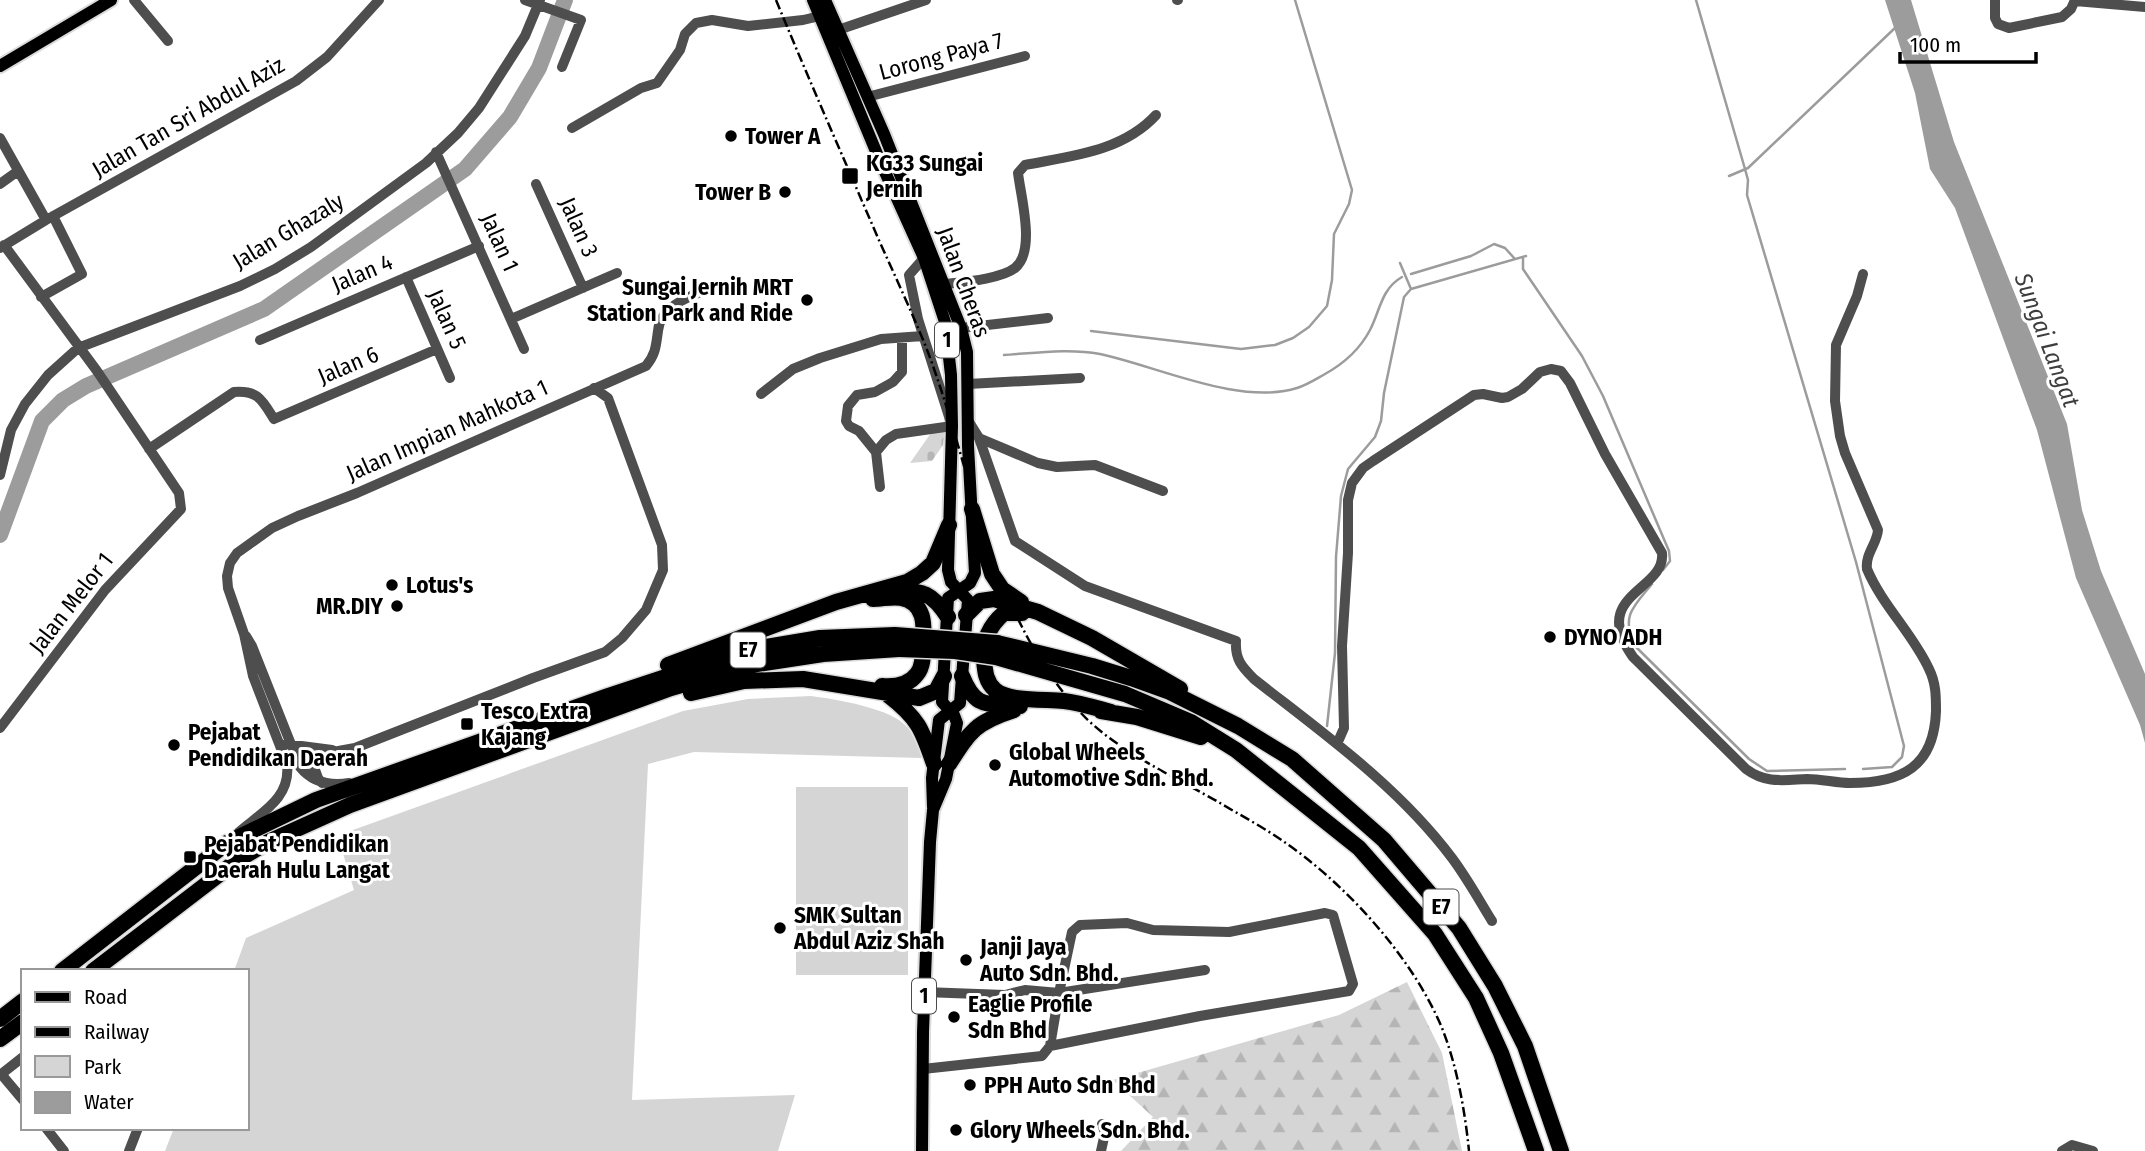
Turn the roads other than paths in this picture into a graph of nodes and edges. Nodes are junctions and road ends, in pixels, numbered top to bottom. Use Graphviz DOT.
graph roads {
  1 [pos="111,0"];
  2 [pos="134,0"];
  3 [pos="379,0"];
  4 [pos="525,0"];
  5 [pos="813,0"];
  6 [pos="825,0"];
  7 [pos="926,0"];
  8 [pos="1995,0"];
  9 [pos="539,3"];
  10 [pos="2074,3"];
  11 [pos="96,4"];
  12 [pos="2145,7"];
  13 [pos="820,16"];
  14 [pos="838,30"];
  15 [pos="168,41"];
  16 [pos="1025,56"];
  17 [pos="0,66"];
  18 [pos="562,67"];
  19 [pos="867,97"];
  20 [pos="1156,115"];
  21 [pos="572,128"];
  22 [pos="0,138"];
  23 [pos="436,152"];
  24 [pos="18,171"];
  25 [pos="0,184"];
  26 [pos="536,184"];
  27 [pos="50,218"];
  28 [pos="2,246"];
  29 [pos="479,246"];
  30 [pos="924,258"];
  31 [pos="617,273"];
  32 [pos="1863,274"];
  33 [pos="406,277"];
  34 [pos="720,284"];
  35 [pos="946,284"];
  36 [pos="583,288"];
  37 [pos="41,297"];
  38 [pos="1048,318"];
  39 [pos="511,319"];
  40 [pos="961,328"];
  41 [pos="923,336"];
  42 [pos="902,339"];
  43 [pos="260,340"];
  44 [pos="78,348"];
  45 [pos="437,349"];
  46 [pos="524,349"];
  47 [pos="450,378"];
  48 [pos="1080,378"];
  49 [pos="614,379"];
  50 [pos="968,384"];
  51 [pos="594,388"];
  52 [pos="761,394"];
  53 [pos="608,398"];
  54 [pos="969,422"];
  55 [pos="952,426"];
  56 [pos="979,438"];
  57 [pos="149,449"];
  58 [pos="876,452"];
  59 [pos="0,475"];
  60 [pos="880,487"];
  61 [pos="1163,491"];
  62 [pos="972,509"];
  63 [pos="949,525"];
  64 [pos="879,591"];
  65 [pos="959,591"];
  66 [pos="836,602"];
  67 [pos="1038,612"];
  68 [pos="966,615"];
  69 [pos="948,617"];
  70 [pos="1092,638"];
  71 [pos="997,650"];
  72 [pos="944,676"];
  73 [pos="962,676"];
  74 [pos="850,685"];
  75 [pos="884,692"];
  76 [pos="611,703"];
  77 [pos="1023,707"];
  78 [pos="950,711"];
  79 [pos="1111,712"];
  80 [pos="551,725"];
  81 [pos="1238,726"];
  82 [pos="0,728"];
  83 [pos="1336,744"];
  84 [pos="285,745"];
  85 [pos="1236,750"];
  86 [pos="333,751"];
  87 [pos="942,764"];
  88 [pos="372,779"];
  89 [pos="322,783"];
  90 [pos="226,843"];
  91 [pos="1492,921"];
  92 [pos="100,968"];
  93 [pos="65,969"];
  94 [pos="1205,970"];
  95 [pos="924,992"];
  96 [pos="1059,993"];
  97 [pos="21,1002"];
  98 [pos="0,1018"];
  99 [pos="21,1023"];
  100 [pos="0,1039"];
  101 [pos="1051,1046"];
  102 [pos="21,1059"];
  103 [pos="923,1069"];
  104 [pos="1,1074"];
  105 [pos="21,1098"];
  106 [pos="1102,1124"];
  107 [pos="48,1130"];
  108 [pos="136,1130"];
  109 [pos="64,1151"];
  110 [pos="129,1151"];
  111 [pos="922,1151"];
  112 [pos="1101,1151"];
  113 [pos="1536,1151"];
  114 [pos="1561,1151"];
  115 [pos="2062,1151"];
  116 [pos="2093,1151"];
  1 -- 11 [label="main road"];
  2 -- 15 [label="street"];
  3 -- 27 [label="street, Jalan Tan Sri Abdul Aziz"];
  4 -- 9 [label="street"];
  5 -- 13 [label="main road, Jalan Cheras / 1"];
  6 -- 14 [label="main road, Jalan Cheras / 1"];
  7 -- 14 [label="street"];
  8 -- 10 [label="street"];
  9 -- 18 [label="street"];
  9 -- 23 [label="street, Jalan Ghazaly"];
  10 -- 12 [label="street"];
  11 -- 17 [label="main road"];
  13 -- 21 [label="street"];
  13 -- 30 [label="main road, Jalan Cheras / 1"];
  14 -- 19 [label="main road, Jalan Cheras / 1"];
  16 -- 19 [label="street, Lorong Paya 7"];
  19 -- 35 [label="main road, Jalan Cheras / 1"];
  20 -- 35 [label="street"];
  22 -- 24 [label="street"];
  23 -- 29 [label="street, Jalan 1"];
  23 -- 44 [label="street, Jalan Ghazaly"];
  24 -- 25 [label="street"];
  24 -- 27 [label="street"];
  26 -- 36 [label="street, Jalan 3"];
  27 -- 28 [label="street, Jalan Tan Sri Abdul Aziz"];
  27 -- 37 [label="street"];
  28 -- 37 [label="street"];
  29 -- 33 [label="street, Jalan 4"];
  29 -- 39 [label="street, Jalan 1"];
  30 -- 41 [label="street"];
  30 -- 55 [label="main road, Jalan Cheras / 1"];
  31 -- 36 [label="street"];
  32 -- 83 [label="street"];
  33 -- 43 [label="street, Jalan 4"];
  33 -- 45 [label="street, Jalan 5"];
  34 -- 49 [label="street, Jalan Impian Mahkota 1"];
  35 -- 40 [label="main road, Jalan Cheras / 1"];
  36 -- 39 [label="street"];
  37 -- 44 [label="street"];
  38 -- 40 [label="street"];
  39 -- 46 [label="street, Jalan 1"];
  40 -- 50 [label="main road, Jalan Cheras / 1"];
  41 -- 42 [label="street"];
  41 -- 55 [label="street"];
  42 -- 52 [label="street"];
  42 -- 58 [label="street"];
  44 -- 57 [label="street"];
  44 -- 59 [label="street, Jalan Ghazaly"];
  45 -- 47 [label="street, Jalan 5"];
  45 -- 57 [label="street, Jalan 6"];
  48 -- 50 [label="street"];
  49 -- 51 [label="street, Jalan Impian Mahkota 1"];
  49 -- 53 [label="street"];
  50 -- 54 [label="main road, Jalan Cheras / 1"];
  51 -- 53 [label="street"];
  51 -- 84 [label="street, Jalan Impian Mahkota 1"];
  53 -- 86 [label="street"];
  54 -- 56 [label="street"];
  54 -- 62 [label="main road, Jalan Cheras / 1"];
  55 -- 58 [label="street"];
  55 -- 63 [label="main road, Jalan Cheras / 1"];
  56 -- 61 [label="street"];
  56 -- 83 [label="street"];
  57 -- 82 [label="street, Jalan Melor 1"];
  58 -- 60 [label="street"];
  62 -- 65 [label="main road, Jalan Cheras / 1"];
  62 -- 67 [label="highway"];
  63 -- 64 [label="highway"];
  63 -- 65 [label="main road, Jalan Cheras / 1"];
  64 -- 66 [label="highway"];
  64 -- 69 [label="highway"];
  65 -- 68 [label="main road, Jalan Cheras / 1"];
  65 -- 69 [label="main road, Jalan Cheras / 1"];
  66 -- 74 [label="highway"];
  66 -- 76 [label="highway"];
  67 -- 68 [label="highway"];
  67 -- 70 [label="highway"];
  68 -- 73 [label="main road, Jalan Cheras / 1"];
  69 -- 72 [label="main road, Jalan Cheras / 1"];
  70 -- 79 [label="highway"];
  70 -- 81 [label="highway"];
  71 -- 76 [label="highway, E7, bridge"];
  71 -- 81 [label="highway, E7"];
  71 -- 85 [label="highway, E7"];
  72 -- 75 [label="highway"];
  72 -- 78 [label="main road, Jalan Cheras / 1"];
  73 -- 77 [label="highway"];
  73 -- 78 [label="main road, Jalan Cheras / 1"];
  74 -- 75 [label="highway"];
  74 -- 76 [label="highway"];
  75 -- 87 [label="highway"];
  76 -- 80 [label="highway, E7"];
  77 -- 79 [label="highway"];
  77 -- 87 [label="highway"];
  78 -- 87 [label="main road, Jalan Cheras / 1"];
  79 -- 85 [label="highway"];
  80 -- 88 [label="highway"];
  80 -- 92 [label="highway"];
  81 -- 114 [label="highway, E7"];
  83 -- 91 [label="street"];
  84 -- 86 [label="street"];
  84 -- 89 [label="street"];
  84 -- 90 [label="street"];
  85 -- 113 [label="highway, E7"];
  86 -- 89 [label="street"];
  87 -- 95 [label="main road, Jalan Cheras / 1"];
  88 -- 89 [label="street"];
  88 -- 90 [label="highway"];
  90 -- 93 [label="highway"];
  94 -- 96 [label="street"];
  95 -- 96 [label="street"];
  95 -- 103 [label="main road, Jalan Cheras / 1"];
  96 -- 101 [label="street"];
  96 -- 101 [label="street"];
  97 -- 98 [label="highway"];
  99 -- 100 [label="highway"];
  101 -- 103 [label="street"];
  102 -- 104 [label="street"];
  103 -- 111 [label="main road, Jalan Cheras / 1"];
  104 -- 105 [label="street"];
  106 -- 112 [label="street"];
  107 -- 109 [label="street"];
  108 -- 110 [label="street"];
  115 -- 116 [label="street"];
}
